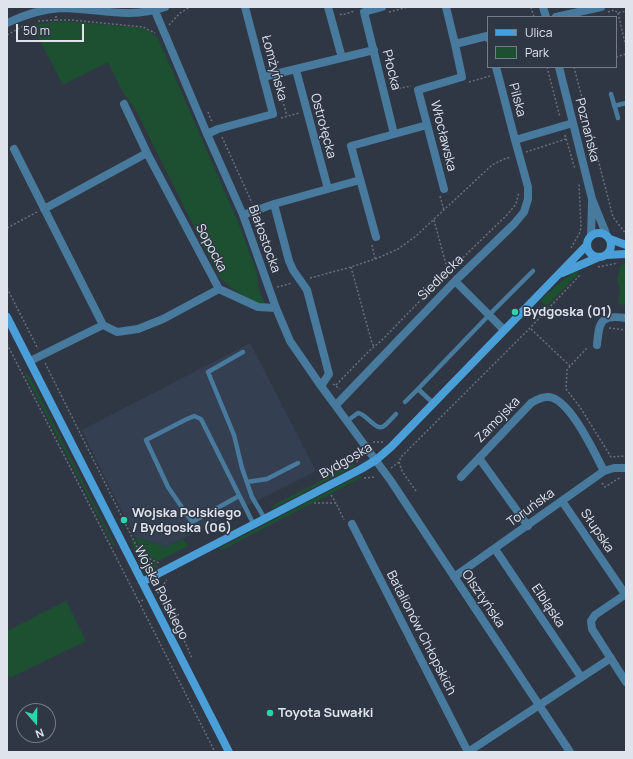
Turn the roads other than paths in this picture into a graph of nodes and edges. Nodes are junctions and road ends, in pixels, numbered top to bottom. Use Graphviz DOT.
graph roads {
  1 [pos="165,7"];
  2 [pos="245,7"];
  3 [pos="328,7"];
  4 [pos="446,7"];
  5 [pos="601,7"];
  6 [pos="76,8"];
  7 [pos="155,10"];
  8 [pos="386,10"];
  9 [pos="560,16"];
  10 [pos="7,23"];
  11 [pos="487,36"];
  12 [pos="455,44"];
  13 [pos="374,50"];
  14 [pos="342,58"];
  15 [pos="496,68"];
  16 [pos="559,68"];
  17 [pos="296,70"];
  18 [pos="263,77"];
  19 [pos="611,94"];
  20 [pos="626,103"];
  21 [pos="124,104"];
  22 [pos="614,106"];
  23 [pos="618,118"];
  24 [pos="574,123"];
  25 [pos="427,125"];
  26 [pos="207,134"];
  27 [pos="394,134"];
  28 [pos="515,140"];
  29 [pos="14,149"];
  30 [pos="147,153"];
  31 [pos="515,154"];
  32 [pos="360,180"];
  33 [pos="328,189"];
  34 [pos="442,191"];
  35 [pos="592,199"];
  36 [pos="274,204"];
  37 [pos="44,209"];
  38 [pos="243,215"];
  39 [pos="591,236"];
  40 [pos="608,237"];
  41 [pos="373,238"];
  42 [pos="587,245"];
  43 [pos="626,245"];
  44 [pos="603,256"];
  45 [pos="624,257"];
  46 [pos="533,271"];
  47 [pos="558,275"];
  48 [pos="454,281"];
  49 [pos="219,289"];
  50 [pos="276,308"];
  51 [pos="488,315"];
  52 [pos="7,317"];
  53 [pos="626,318"];
  54 [pos="103,325"];
  55 [pos="504,330"];
  56 [pos="596,345"];
  57 [pos="243,352"];
  58 [pos="30,361"];
  59 [pos="321,386"];
  60 [pos="418,389"];
  61 [pos="405,402"];
  62 [pos="433,403"];
  63 [pos="336,405"];
  64 [pos="396,414"];
  65 [pos="347,421"];
  66 [pos="479,458"];
  67 [pos="376,460"];
  68 [pos="298,463"];
  69 [pos="626,468"];
  70 [pos="604,471"];
  71 [pos="460,476"];
  72 [pos="247,482"];
  73 [pos="239,496"];
  74 [pos="562,501"];
  75 [pos="265,519"];
  76 [pos="352,524"];
  77 [pos="254,525"];
  78 [pos="528,526"];
  79 [pos="494,549"];
  80 [pos="454,577"];
  81 [pos="142,582"];
  82 [pos="626,594"];
  83 [pos="611,658"];
  84 [pos="581,677"];
  85 [pos="626,682"];
  86 [pos="538,704"];
  87 [pos="229,752"];
  88 [pos="468,752"];
  89 [pos="570,752"];
  1 -- 7 [label="street"];
  2 -- 18 [label="street, Łomżyńska"];
  3 -- 14 [label="street"];
  4 -- 12 [label="street"];
  5 -- 9 [label="street"];
  6 -- 7 [label="street"];
  6 -- 10 [label="street"];
  7 -- 26 [label="street, Białostocka"];
  8 -- 13 [label="street, Płocka"];
  11 -- 12 [label="street"];
  12 -- 25 [label="street, Włocławska"];
  13 -- 14 [label="street"];
  13 -- 27 [label="street, Płocka"];
  14 -- 17 [label="street"];
  15 -- 28 [label="street, Pilska"];
  16 -- 24 [label="street, Poznańska"];
  17 -- 18 [label="street"];
  17 -- 33 [label="street, Ostrołęcka"];
  18 -- 26 [label="street, Łomżyńska"];
  19 -- 22 [label="lane"];
  20 -- 22 [label="lane"];
  21 -- 30 [label="street, Sopocka"];
  22 -- 23 [label="lane"];
  24 -- 28 [label="street"];
  24 -- 35 [label="street, Poznańska"];
  25 -- 27 [label="street"];
  25 -- 34 [label="street, Włocławska"];
  26 -- 38 [label="street, Białostocka"];
  27 -- 32 [label="street"];
  28 -- 31 [label="street, Pilska"];
  29 -- 37 [label="street"];
  30 -- 37 [label="street"];
  30 -- 49 [label="street, Sopocka"];
  31 -- 48 [label="street, Siedlecka"];
  32 -- 33 [label="street"];
  32 -- 41 [label="street"];
  33 -- 36 [label="street"];
  35 -- 39 [label="street, Poznańska"];
  35 -- 40 [label="street, Poznańska"];
  36 -- 38 [label="street"];
  36 -- 59 [label="street"];
  37 -- 54 [label="street"];
  38 -- 50 [label="street, Białostocka"];
  39 -- 40 [label="street"];
  39 -- 42 [label="street"];
  40 -- 43 [label="street"];
  40 -- 44 [label="street"];
  42 -- 44 [label="street"];
  42 -- 47 [label="street, Bydgoska"];
  44 -- 45 [label="street, Bydgoska"];
  44 -- 47 [label="street, Bydgoska"];
  46 -- 51 [label="lane"];
  47 -- 55 [label="street, Bydgoska"];
  48 -- 51 [label="street"];
  48 -- 63 [label="street, Siedlecka"];
  49 -- 50 [label="street"];
  49 -- 54 [label="street, Sopocka"];
  50 -- 59 [label="street, Białostocka"];
  51 -- 55 [label="street"];
  51 -- 60 [label="lane"];
  52 -- 58 [label="street, Wojska Polskiego"];
  53 -- 56 [label="street"];
  54 -- 58 [label="street"];
  55 -- 62 [label="street, Bydgoska"];
  57 -- 72 [label="lane"];
  58 -- 81 [label="street, Wojska Polskiego"];
  59 -- 63 [label="street, Białostocka"];
  60 -- 61 [label="lane"];
  60 -- 62 [label="lane"];
  62 -- 67 [label="street, Bydgoska"];
  63 -- 65 [label="street, Białostocka"];
  64 -- 65 [label="lane"];
  65 -- 67 [label="street, Białostocka"];
  66 -- 70 [label="street, Zamojska"];
  66 -- 71 [label="street"];
  66 -- 78 [label="street, Zamojska"];
  67 -- 75 [label="street, Bydgoska"];
  67 -- 80 [label="street, Olsztyńska"];
  68 -- 72 [label="lane"];
  69 -- 70 [label="street, Toruńska"];
  70 -- 74 [label="street, Toruńska"];
  72 -- 75 [label="lane"];
  73 -- 73 [label="lane"];
  73 -- 77 [label="lane"];
  74 -- 78 [label="street, Toruńska"];
  74 -- 82 [label="street, Słupska"];
  75 -- 77 [label="street, Bydgoska"];
  76 -- 88 [label="street, Batalionów Chłopskich"];
  77 -- 81 [label="street, Bydgoska"];
  78 -- 79 [label="street, Toruńska"];
  79 -- 80 [label="street, Toruńska"];
  79 -- 84 [label="street, Elbląska"];
  80 -- 86 [label="street, Olsztyńska"];
  81 -- 87 [label="street, Wojska Polskiego"];
  82 -- 83 [label="street"];
  83 -- 84 [label="street"];
  83 -- 85 [label="street"];
  84 -- 86 [label="street"];
  86 -- 88 [label="street"];
  86 -- 89 [label="street, Olsztyńska"];
}
